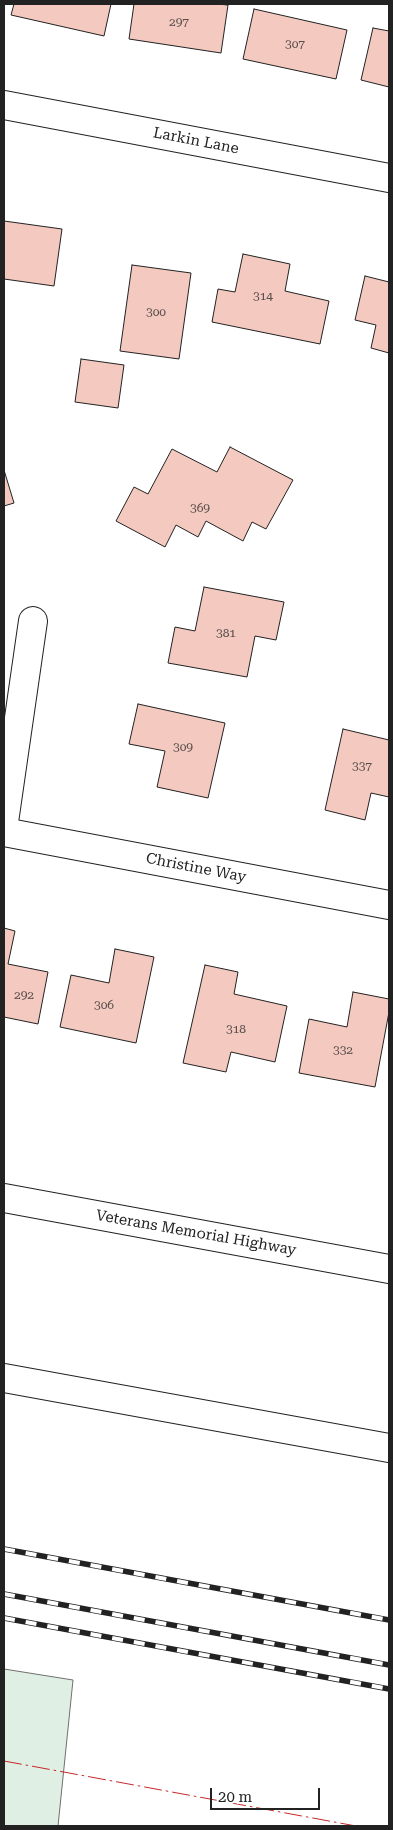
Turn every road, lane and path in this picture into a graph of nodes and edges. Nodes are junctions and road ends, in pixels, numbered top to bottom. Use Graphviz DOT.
graph roads {
  1 [pos="4,104"];
  2 [pos="389,178"];
  3 [pos="33,621"];
  4 [pos="4,822"];
  5 [pos="4,832"];
  6 [pos="389,904"];
  7 [pos="4,1198"];
  8 [pos="389,1269"];
  9 [pos="4,1378"];
  10 [pos="389,1448"];
  1 -- 2 [label="main road, Larkin Lane"];
  3 -- 4 [label="main road"];
  5 -- 6 [label="main road, Christine Way"];
  7 -- 8 [label="main road, Veterans Memorial Highway"];
  9 -- 10 [label="main road"];
}
